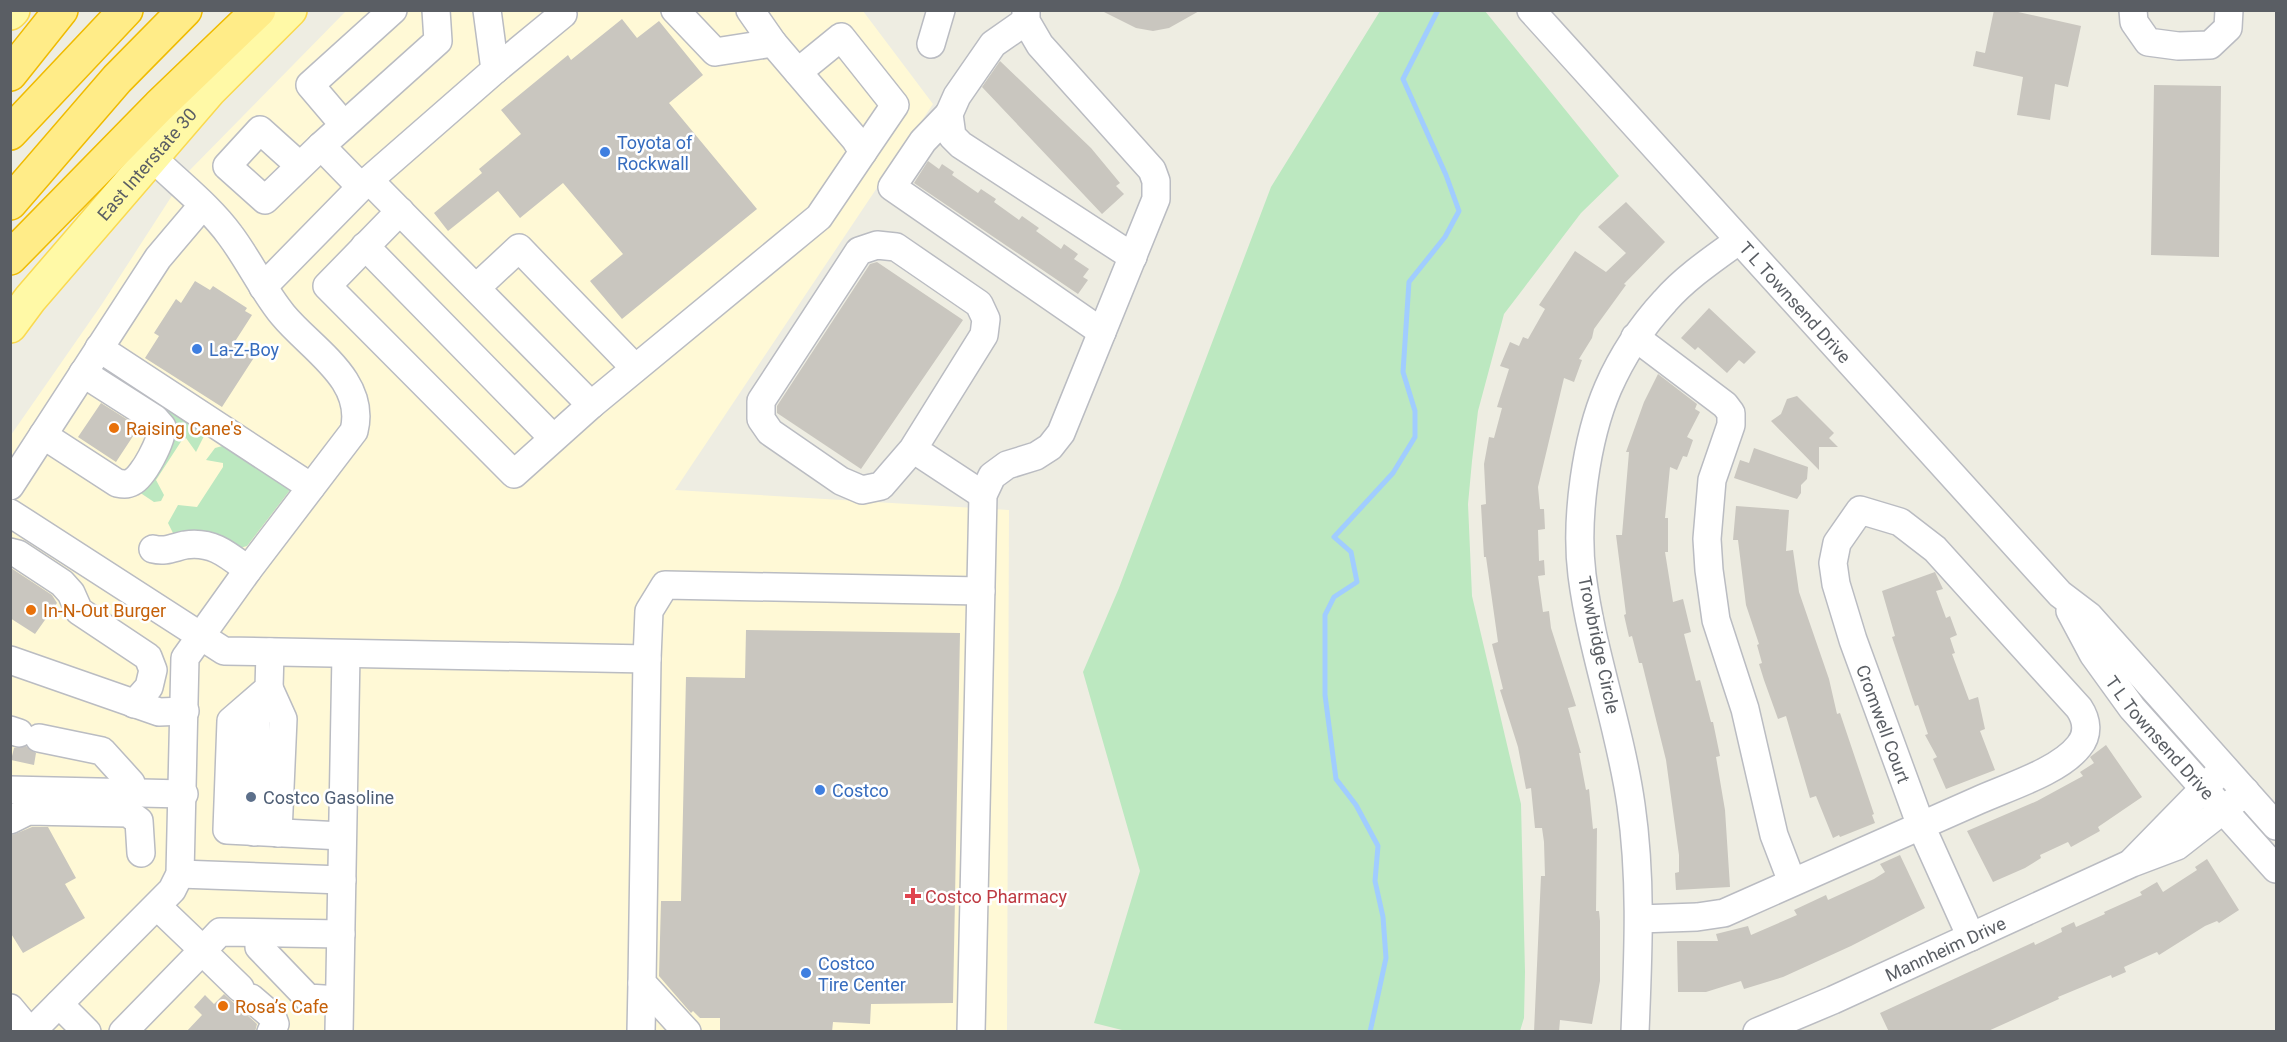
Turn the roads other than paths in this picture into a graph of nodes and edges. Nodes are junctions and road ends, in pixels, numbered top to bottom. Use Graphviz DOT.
graph roads {
  1 [pos="62,10"];
  2 [pos="126,10"];
  3 [pos="185,10"];
  4 [pos="259,10"];
  5 [pos="290,10"];
  6 [pos="393,10"];
  7 [pos="436,10"];
  8 [pos="487,10"];
  9 [pos="675,10"];
  10 [pos="941,10"];
  11 [pos="1532,10"];
  12 [pos="2133,10"];
  13 [pos="2229,10"];
  14 [pos="562,12"];
  15 [pos="1026,16"];
  16 [pos="766,22"];
  17 [pos="931,44"];
  18 [pos="495,70"];
  19 [pos="798,72"];
  20 [pos="10,74"];
  21 [pos="949,114"];
  22 [pos="344,125"];
  23 [pos="10,133"];
  24 [pos="321,146"];
  25 [pos="863,152"];
  26 [pos="152,157"];
  27 [pos="300,166"];
  28 [pos="365,183"];
  29 [pos="10,203"];
  30 [pos="202,206"];
  31 [pos="400,211"];
  32 [pos="1738,241"];
  33 [pos="365,246"];
  34 [pos="1133,257"];
  35 [pos="10,258"];
  36 [pos="263,286"];
  37 [pos="476,288"];
  38 [pos="10,326"];
  39 [pos="1102,332"];
  40 [pos="1635,337"];
  41 [pos="99,348"];
  42 [pos="635,368"];
  43 [pos="83,373"];
  44 [pos="591,405"];
  45 [pos="43,435"];
  46 [pos="553,438"];
  47 [pos="914,449"];
  48 [pos="10,486"];
  49 [pos="311,487"];
  50 [pos="983,495"];
  51 [pos="10,513"];
  52 [pos="153,549"];
  53 [pos="11,561"];
  54 [pos="248,570"];
  55 [pos="981,591"];
  56 [pos="2060,594"];
  57 [pos="57,595"];
  58 [pos="79,611"];
  59 [pos="199,636"];
  60 [pos="270,652"];
  61 [pos="346,654"];
  62 [pos="647,659"];
  63 [pos="10,660"];
  64 [pos="269,688"];
  65 [pos="134,704"];
  66 [pos="185,711"];
  67 [pos="23,734"];
  68 [pos="2224,768"];
  69 [pos="2204,788"];
  70 [pos="10,790"];
  71 [pos="130,792"];
  72 [pos="2246,792"];
  73 [pos="184,794"];
  74 [pos="2224,810"];
  75 [pos="10,820"];
  76 [pos="1921,826"];
  77 [pos="2277,826"];
  78 [pos="2182,827"];
  79 [pos="266,832"];
  80 [pos="342,836"];
  81 [pos="141,853"];
  82 [pos="2277,869"];
  83 [pos="180,874"];
  84 [pos="342,880"];
  85 [pos="1792,882"];
  86 [pos="157,906"];
  87 [pos="1639,919"];
  88 [pos="259,934"];
  89 [pos="341,934"];
  90 [pos="1971,937"];
  91 [pos="203,950"];
  92 [pos="642,983"];
  93 [pos="339,1000"];
  94 [pos="59,1004"];
  95 [pos="10,1008"];
  96 [pos="130,1029"];
  97 [pos="31,1032"];
  98 [pos="87,1032"];
  99 [pos="272,1032"];
  100 [pos="339,1032"];
  101 [pos="641,1032"];
  102 [pos="687,1032"];
  103 [pos="971,1032"];
  104 [pos="1635,1032"];
  105 [pos="1757,1032"];
  1 -- 20 [label="highway"];
  2 -- 23 [label="highway"];
  3 -- 29 [label="highway"];
  4 -- 35 [label="highway"];
  5 -- 26 [label="main road, East Interstate 30"];
  6 -- 22 [label="street"];
  7 -- 22 [label="street"];
  8 -- 18 [label="street"];
  9 -- 16 [label="street"];
  10 -- 17 [label="street"];
  11 -- 32 [label="street, T L Townsend Drive"];
  12 -- 13 [label="street"];
  14 -- 18 [label="street"];
  15 -- 21 [label="street"];
  15 -- 34 [label="street"];
  16 -- 19 [label="street"];
  18 -- 28 [label="street"];
  19 -- 25 [label="street"];
  19 -- 25 [label="street"];
  21 -- 34 [label="street"];
  21 -- 39 [label="street"];
  22 -- 24 [label="street"];
  24 -- 27 [label="street"];
  24 -- 28 [label="street"];
  25 -- 42 [label="street"];
  26 -- 30 [label="street"];
  26 -- 38 [label="main road, East Interstate 30"];
  28 -- 31 [label="street"];
  28 -- 36 [label="street"];
  30 -- 36 [label="street"];
  30 -- 41 [label="street"];
  31 -- 33 [label="street"];
  31 -- 37 [label="street"];
  32 -- 40 [label="street, Trowbridge Circle"];
  32 -- 56 [label="street, T L Townsend Drive"];
  33 -- 46 [label="street"];
  33 -- 46 [label="street"];
  34 -- 39 [label="street"];
  36 -- 49 [label="street"];
  37 -- 42 [label="street"];
  37 -- 44 [label="street"];
  39 -- 50 [label="street"];
  40 -- 85 [label="street"];
  40 -- 87 [label="street, Trowbridge Circle"];
  41 -- 43 [label="street"];
  41 -- 49 [label="street"];
  42 -- 44 [label="street"];
  43 -- 45 [label="street"];
  43 -- 45 [label="street"];
  44 -- 46 [label="street"];
  45 -- 48 [label="street"];
  47 -- 47 [label="street"];
  47 -- 50 [label="street"];
  49 -- 54 [label="street"];
  50 -- 55 [label="street"];
  51 -- 59 [label="street"];
  52 -- 54 [label="street"];
  53 -- 58 [label="street"];
  54 -- 59 [label="street"];
  55 -- 62 [label="street"];
  55 -- 103 [label="street"];
  56 -- 68 [label="street, T L Townsend Drive"];
  56 -- 69 [label="street, T L Townsend Drive"];
  57 -- 58 [label="street"];
  58 -- 65 [label="street"];
  59 -- 60 [label="street"];
  59 -- 66 [label="street"];
  60 -- 61 [label="street"];
  60 -- 64 [label="street"];
  61 -- 62 [label="street"];
  61 -- 80 [label="street"];
  62 -- 92 [label="street"];
  63 -- 65 [label="street"];
  64 -- 79 [label="street"];
  64 -- 79 [label="street"];
  65 -- 66 [label="street"];
  66 -- 73 [label="street"];
  67 -- 71 [label="street"];
  68 -- 69 [label="street, Mannheim Drive"];
  68 -- 72 [label="street, T L Townsend Drive"];
  69 -- 74 [label="street, T L Townsend Drive"];
  69 -- 78 [label="street, Mannheim Drive"];
  70 -- 71 [label="street"];
  71 -- 73 [label="street"];
  72 -- 74 [label="street, Mannheim Drive"];
  72 -- 77 [label="street, T L Townsend Drive"];
  73 -- 83 [label="street"];
  74 -- 78 [label="street, Mannheim Drive"];
  74 -- 82 [label="street, T L Townsend Drive"];
  75 -- 81 [label="street"];
  76 -- 76 [label="street, Cromwell Court"];
  76 -- 85 [label="street"];
  76 -- 90 [label="street, Cromwell Court"];
  78 -- 90 [label="street, Mannheim Drive"];
  79 -- 80 [label="street"];
  80 -- 84 [label="street"];
  83 -- 84 [label="street"];
  83 -- 86 [label="street"];
  84 -- 89 [label="street"];
  85 -- 87 [label="street"];
  86 -- 91 [label="street"];
  86 -- 94 [label="street"];
  87 -- 104 [label="street, Trowbridge Circle"];
  88 -- 89 [label="street"];
  88 -- 91 [label="street"];
  88 -- 93 [label="street"];
  89 -- 93 [label="street"];
  90 -- 105 [label="street, Mannheim Drive"];
  91 -- 96 [label="street"];
  91 -- 99 [label="street"];
  92 -- 101 [label="street"];
  92 -- 102 [label="street"];
  93 -- 100 [label="street"];
  94 -- 97 [label="street"];
  94 -- 98 [label="street"];
  95 -- 97 [label="street"];
}
